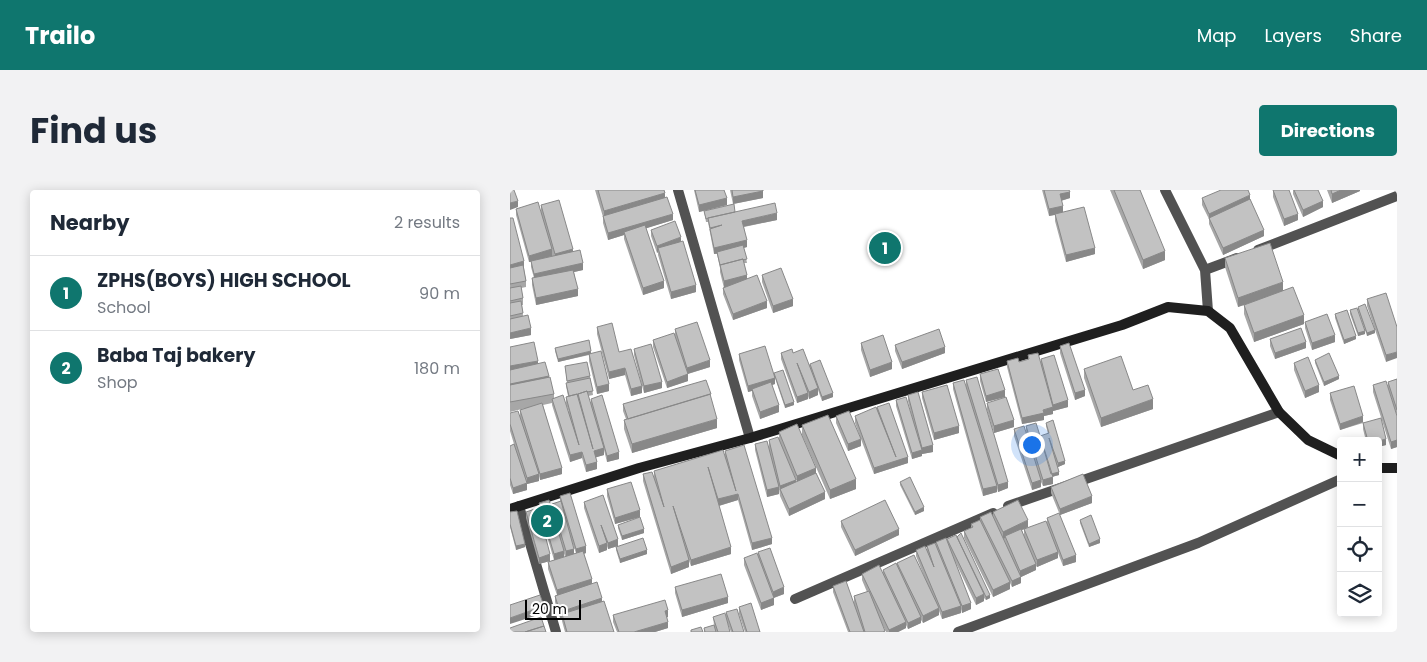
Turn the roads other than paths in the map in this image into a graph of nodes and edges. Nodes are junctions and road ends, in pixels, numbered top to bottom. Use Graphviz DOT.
graph roads {
  1 [pos="678,190"];
  2 [pos="1165,190"];
  3 [pos="1397,196"];
  4 [pos="1206,270"];
  5 [pos="1208,311"];
  6 [pos="1279,412"];
  7 [pos="750,438"];
  8 [pos="1337,454"];
  9 [pos="1382,468"];
  10 [pos="1397,468"];
  11 [pos="1337,481"];
  12 [pos="515,508"];
  13 [pos="795,599"];
  14 [pos="556,632"];
  15 [pos="958,632"];
  1 -- 7 [label="street"];
  2 -- 4 [label="street"];
  3 -- 4 [label="street"];
  4 -- 5 [label="street"];
  5 -- 6 [label="main road"];
  5 -- 7 [label="main road"];
  6 -- 8 [label="main road"];
  6 -- 13 [label="street"];
  7 -- 12 [label="main road"];
  9 -- 10 [label="main road"];
  11 -- 15 [label="street"];
  12 -- 14 [label="street"];
}
